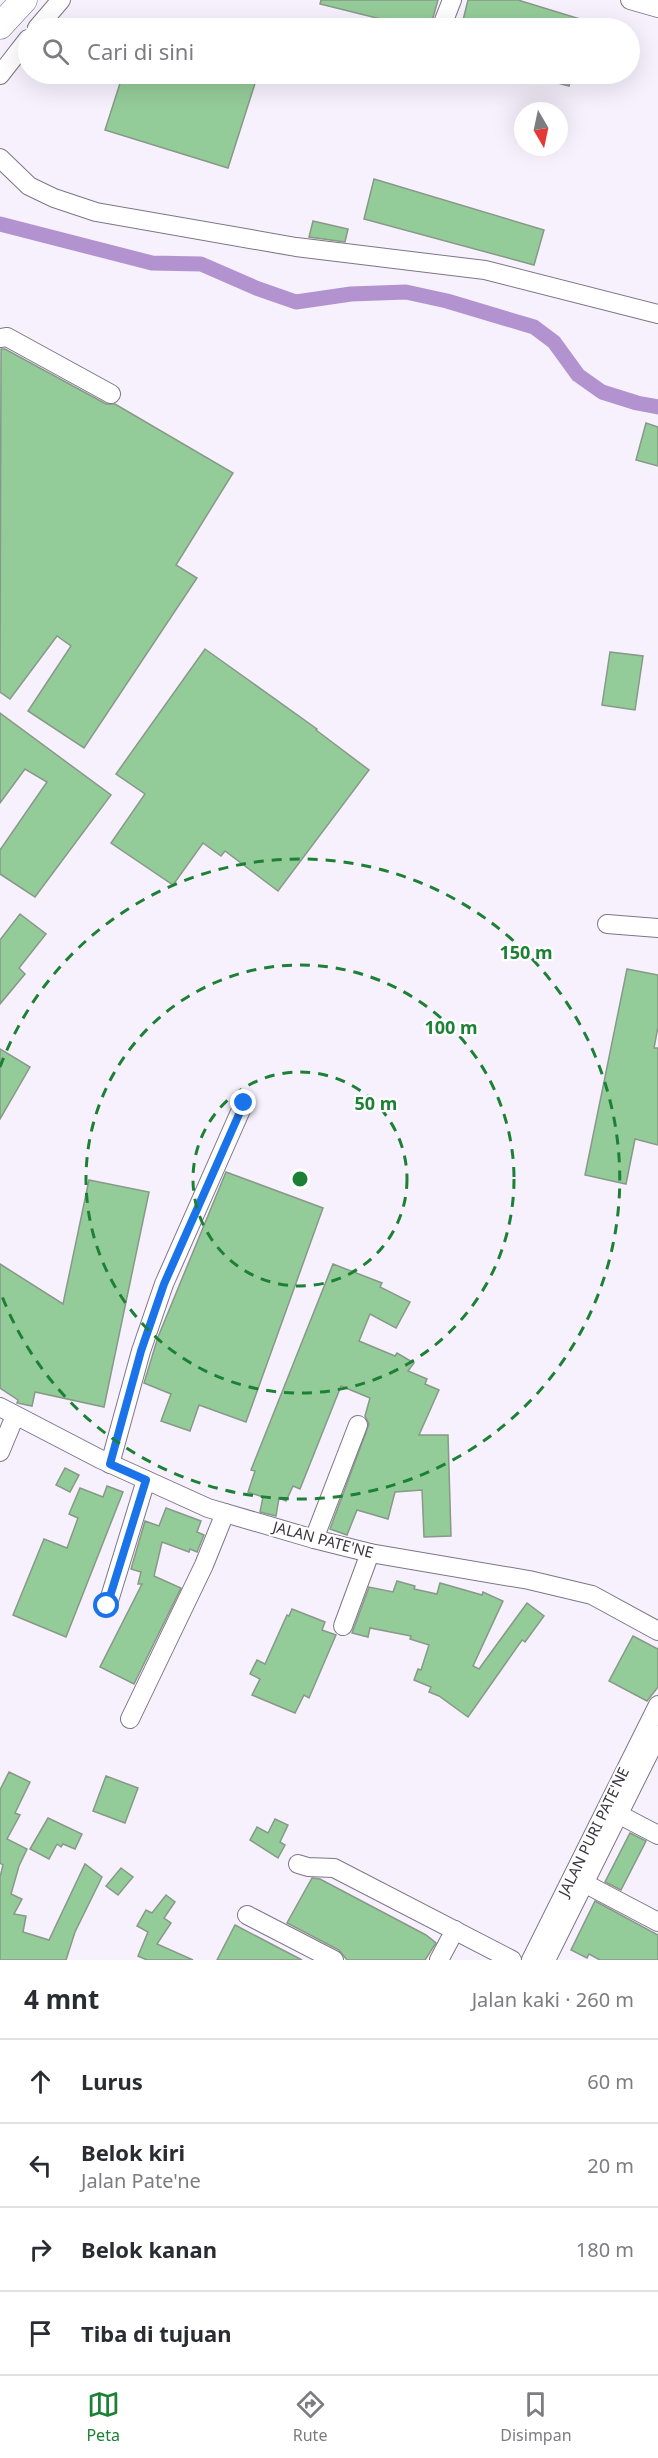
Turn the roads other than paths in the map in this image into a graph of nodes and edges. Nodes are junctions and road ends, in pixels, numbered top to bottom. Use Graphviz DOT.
graph roads {
  1 [pos="24,0"];
  2 [pos="61,0"];
  3 [pos="452,0"];
  4 [pos="630,0"];
  5 [pos="658,8"];
  6 [pos="46,18"];
  7 [pos="445,18"];
  8 [pos="0,26"];
  9 [pos="18,52"];
  10 [pos="0,75"];
  11 [pos="0,158"];
  12 [pos="658,314"];
  13 [pos="0,338"];
  14 [pos="111,394"];
  15 [pos="607,924"];
  16 [pos="658,928"];
  17 [pos="244,1103"];
  18 [pos="8,1411"];
  19 [pos="358,1425"];
  20 [pos="0,1452"];
  21 [pos="110,1464"];
  22 [pos="146,1480"];
  23 [pos="225,1513"];
  24 [pos="314,1539"];
  25 [pos="370,1553"];
  26 [pos="107,1606"];
  27 [pos="344,1626"];
  28 [pos="658,1631"];
  29 [pos="658,1705"];
  30 [pos="130,1719"];
  31 [pos="656,1744"];
  32 [pos="618,1814"];
  33 [pos="658,1835"];
  34 [pos="298,1864"];
  35 [pos="584,1883"];
  36 [pos="246,1915"];
  37 [pos="658,1922"];
  38 [pos="455,1930"];
  39 [pos="545,1959"];
  40 [pos="334,1960"];
  41 [pos="439,1960"];
  42 [pos="512,1960"];
  1 -- 8 [label="highway"];
  2 -- 6 [label="street"];
  3 -- 7 [label="street"];
  4 -- 5 [label="street"];
  9 -- 10 [label="street"];
  11 -- 12 [label="street"];
  13 -- 14 [label="street"];
  15 -- 16 [label="street"];
  17 -- 21 [label="street"];
  18 -- 20 [label="street"];
  18 -- 21 [label="street, JALAN PATE'NE"];
  19 -- 24 [label="street"];
  21 -- 22 [label="street, JALAN PATE'NE"];
  22 -- 23 [label="street, JALAN PATE'NE"];
  22 -- 26 [label="street"];
  23 -- 24 [label="street, JALAN PATE'NE"];
  23 -- 30 [label="street"];
  24 -- 25 [label="street, JALAN PATE'NE"];
  25 -- 27 [label="street"];
  25 -- 28 [label="street, JALAN PATE'NE"];
  29 -- 39 [label="street, JALAN PURI PATE'NE"];
  31 -- 32 [label="street, JALAN PURI PATE'NE"];
  32 -- 33 [label="street"];
  32 -- 35 [label="street, JALAN PURI PATE'NE"];
  34 -- 38 [label="street"];
  35 -- 37 [label="street"];
  35 -- 39 [label="street, JALAN PURI PATE'NE"];
  36 -- 40 [label="street"];
  38 -- 41 [label="street"];
  38 -- 42 [label="street"];
}
